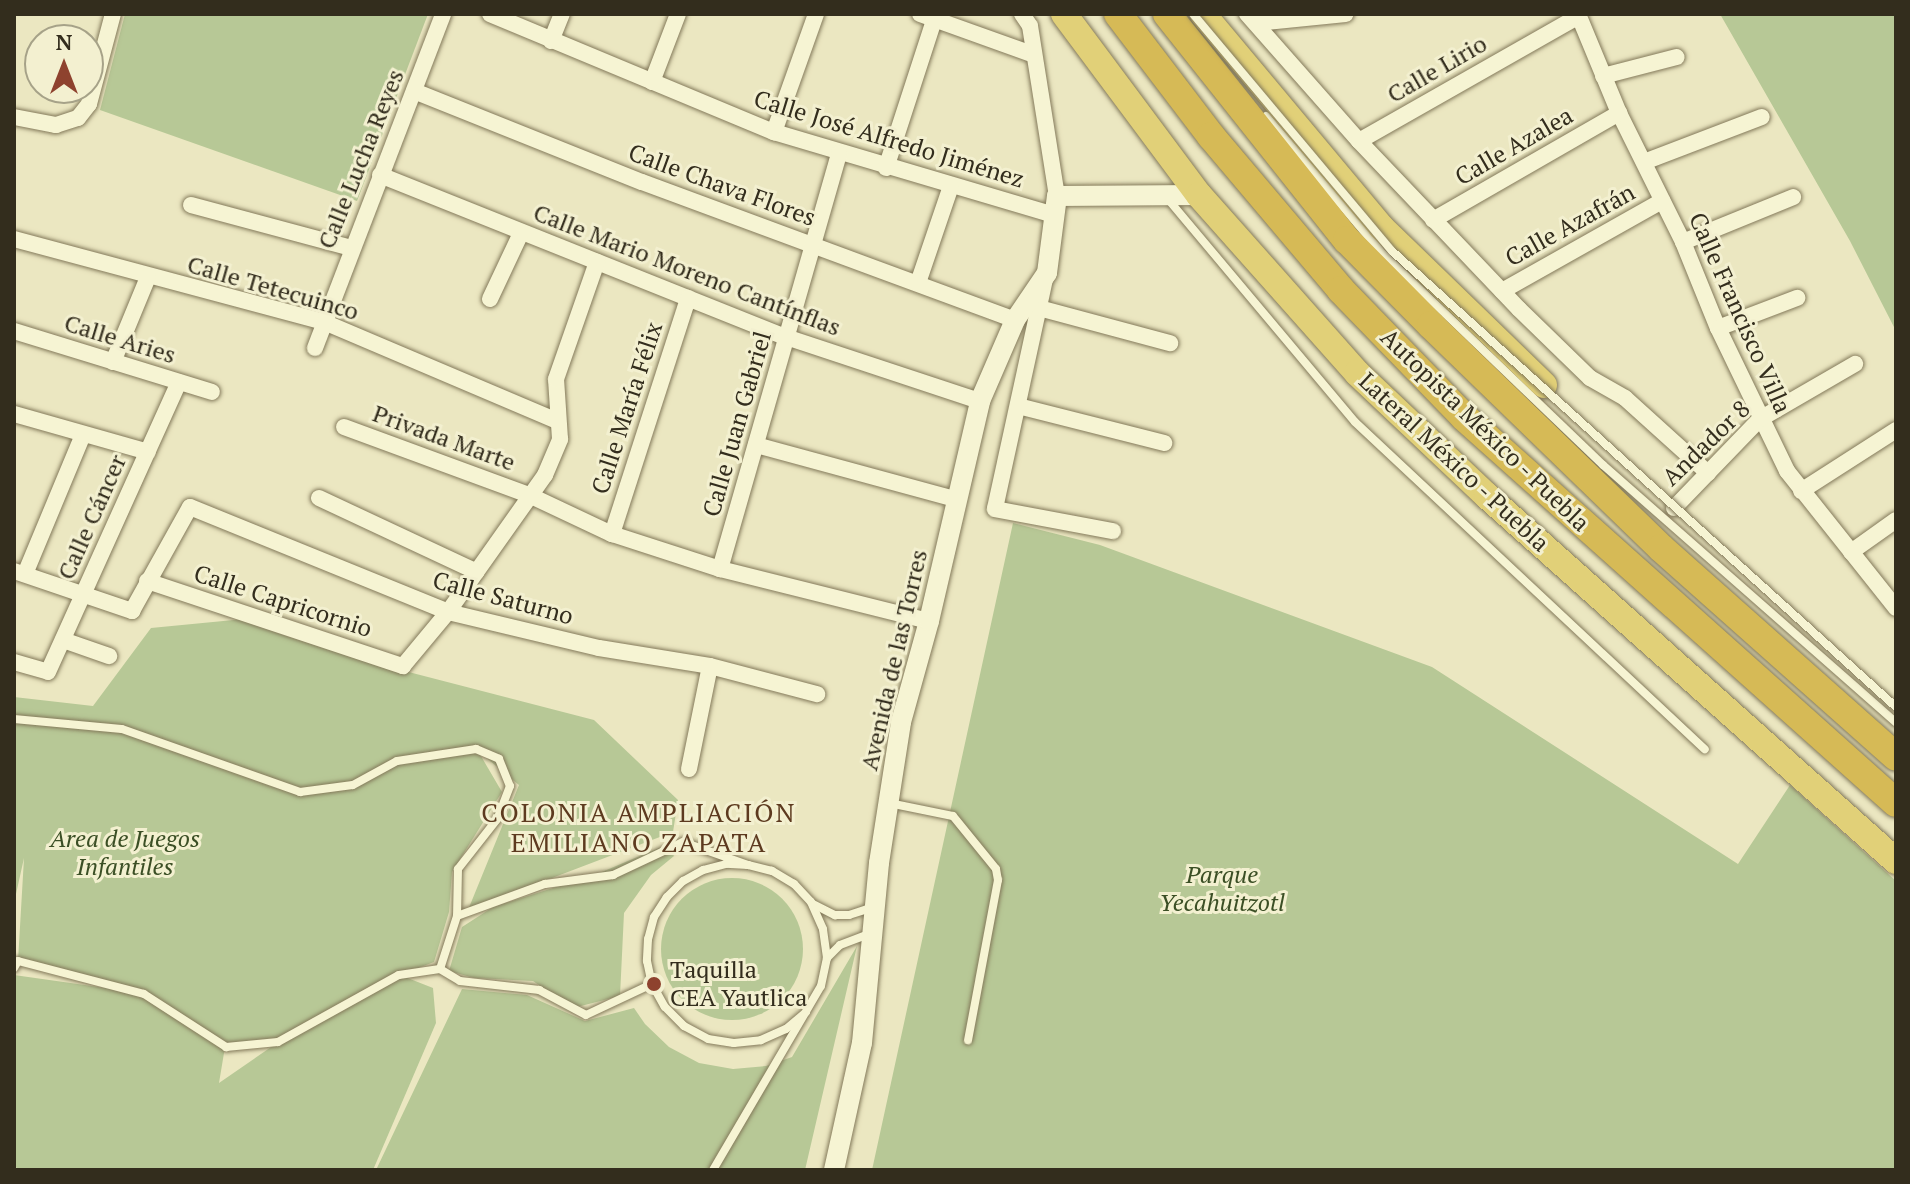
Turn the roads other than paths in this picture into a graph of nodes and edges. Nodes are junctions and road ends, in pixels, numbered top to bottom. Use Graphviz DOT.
graph roads {
  1 [pos="113,14"];
  2 [pos="443,14"];
  3 [pos="490,14"];
  4 [pos="562,14"];
  5 [pos="678,14"];
  6 [pos="816,14"];
  7 [pos="1022,14"];
  8 [pos="1064,14"];
  9 [pos="1118,14"];
  10 [pos="1167,14"];
  11 [pos="1181,14"];
  12 [pos="1193,14"];
  13 [pos="1203,14"];
  14 [pos="1346,14"];
  15 [pos="1579,15"];
  16 [pos="927,17"];
  17 [pos="1251,18"];
  18 [pos="551,41"];
  19 [pos="1032,54"];
  20 [pos="1677,57"];
  21 [pos="1603,76"];
  22 [pos="652,82"];
  23 [pos="414,91"];
  24 [pos="1619,113"];
  25 [pos="14,117"];
  26 [pos="1762,117"];
  27 [pos="774,132"];
  28 [pos="1359,141"];
  29 [pos="839,154"];
  30 [pos="1644,162"];
  31 [pos="886,168"];
  32 [pos="380,175"];
  33 [pos="1192,185"];
  34 [pos="951,186"];
  35 [pos="1155,192"];
  36 [pos="1793,197"];
  37 [pos="1662,201"];
  38 [pos="191,205"];
  39 [pos="1056,206"];
  40 [pos="1433,220"];
  41 [pos="521,233"];
  42 [pos="14,239"];
  43 [pos="1683,242"];
  44 [pos="813,244"];
  45 [pos="351,248"];
  46 [pos="597,262"];
  47 [pos="1047,273"];
  48 [pos="148,277"];
  49 [pos="918,283"];
  50 [pos="1502,291"];
  51 [pos="688,298"];
  52 [pos="1797,298"];
  53 [pos="490,299"];
  54 [pos="1039,308"];
  55 [pos="1015,320"];
  56 [pos="324,322"];
  57 [pos="1718,328"];
  58 [pos="14,331"];
  59 [pos="786,337"];
  60 [pos="1170,343"];
  61 [pos="315,348"];
  62 [pos="113,362"];
  63 [pos="1855,364"];
  64 [pos="179,382"];
  65 [pos="212,392"];
  66 [pos="980,401"];
  67 [pos="1018,406"];
  68 [pos="14,414"];
  69 [pos="1760,419"];
  70 [pos="557,421"];
  71 [pos="344,427"];
  72 [pos="1896,430"];
  73 [pos="83,435"];
  74 [pos="1164,443"];
  75 [pos="756,445"];
  76 [pos="148,452"];
  77 [pos="1708,473"];
  78 [pos="1801,491"];
  79 [pos="529,495"];
  80 [pos="319,498"];
  81 [pos="958,500"];
  82 [pos="1674,508"];
  83 [pos="1896,520"];
  84 [pos="1113,531"];
  85 [pos="612,534"];
  86 [pos="1851,552"];
  87 [pos="720,569"];
  88 [pos="477,572"];
  89 [pos="19,573"];
  90 [pos="147,581"];
  91 [pos="84,593"];
  92 [pos="1896,608"];
  93 [pos="1791,611"];
  94 [pos="448,612"];
  95 [pos="929,621"];
  96 [pos="63,640"];
  97 [pos="109,656"];
  98 [pos="14,662"];
  99 [pos="710,666"];
  100 [pos="817,694"];
  101 [pos="1896,706"];
  102 [pos="14,719"];
  103 [pos="1896,722"];
  104 [pos="1705,749"];
  105 [pos="1896,757"];
  106 [pos="689,769"];
  107 [pos="888,803"];
  108 [pos="1896,803"];
  109 [pos="1896,861"];
  110 [pos="748,865"];
  111 [pos="811,902"];
  112 [pos="875,905"];
  113 [pos="457,916"];
  114 [pos="873,933"];
  115 [pos="827,958"];
  116 [pos="14,968"];
  117 [pos="440,969"];
  118 [pos="652,984"];
  119 [pos="806,1012"];
  120 [pos="968,1040"];
  121 [pos="713,1170"];
  122 [pos="834,1170"];
  1 -- 25 [label="street"];
  2 -- 23 [label="street, Calle Lucha Reyes"];
  3 -- 18 [label="street, Calle José Alfredo Jiménez"];
  4 -- 18 [label="street"];
  5 -- 22 [label="street"];
  6 -- 27 [label="street"];
  7 -- 19 [label="street"];
  8 -- 33 [label="highway, Lateral México - Puebla"];
  9 -- 108 [label="highway, Autopista México - Puebla"];
  10 -- 105 [label="highway, Autopista México - Puebla"];
  11 -- 103 [label="lane"];
  12 -- 93 [label="lane, bridge"];
  13 -- 82 [label="highway"];
  14 -- 17 [label="street"];
  15 -- 21 [label="street, Calle Francisco Villa"];
  15 -- 28 [label="street, Calle Lirio"];
  16 -- 19 [label="street"];
  16 -- 31 [label="street"];
  17 -- 28 [label="street"];
  18 -- 22 [label="street, Calle José Alfredo Jiménez"];
  19 -- 39 [label="street"];
  20 -- 21 [label="street"];
  21 -- 24 [label="street, Calle Francisco Villa"];
  22 -- 27 [label="street, Calle José Alfredo Jiménez"];
  23 -- 32 [label="street, Calle Lucha Reyes"];
  23 -- 44 [label="street, Calle Chava Flores"];
  24 -- 30 [label="street, Calle Francisco Villa"];
  24 -- 40 [label="street, Calle Azalea"];
  26 -- 30 [label="street"];
  27 -- 29 [label="street, Calle José Alfredo Jiménez"];
  28 -- 40 [label="street"];
  29 -- 31 [label="street, Calle José Alfredo Jiménez"];
  29 -- 44 [label="street, Calle Juan Gabriel"];
  30 -- 37 [label="street, Calle Francisco Villa"];
  31 -- 34 [label="street, Calle José Alfredo Jiménez"];
  32 -- 41 [label="street, Calle Mario Moreno Cantínflas"];
  32 -- 45 [label="street, Calle Lucha Reyes"];
  33 -- 35 [label="street"];
  33 -- 109 [label="highway, Lateral México - Puebla"];
  34 -- 39 [label="street, Calle José Alfredo Jiménez"];
  34 -- 49 [label="street"];
  35 -- 39 [label="street"];
  35 -- 104 [label="lane"];
  36 -- 43 [label="street"];
  37 -- 43 [label="street, Calle Francisco Villa"];
  37 -- 50 [label="street, Calle Azafrán"];
  38 -- 45 [label="street"];
  39 -- 47 [label="street, Avenida de las Torres"];
  40 -- 50 [label="street"];
  41 -- 46 [label="street, Calle Mario Moreno Cantínflas"];
  41 -- 53 [label="street"];
  42 -- 48 [label="street, Calle Tetecuinco"];
  43 -- 57 [label="street, Calle Francisco Villa"];
  44 -- 49 [label="street, Calle Chava Flores"];
  44 -- 59 [label="street, Calle Juan Gabriel"];
  45 -- 56 [label="street, Calle Lucha Reyes"];
  46 -- 51 [label="street, Calle Mario Moreno Cantínflas"];
  46 -- 70 [label="street"];
  47 -- 54 [label="street, Avenida de las Torres"];
  47 -- 55 [label="street, Avenida de las Torres"];
  48 -- 56 [label="street, Calle Tetecuinco"];
  48 -- 62 [label="street"];
  49 -- 55 [label="street, Calle Chava Flores"];
  50 -- 77 [label="street"];
  51 -- 59 [label="street, Calle Mario Moreno Cantínflas"];
  51 -- 85 [label="street, Calle María Félix"];
  52 -- 57 [label="street"];
  54 -- 60 [label="street"];
  54 -- 67 [label="street, Avenida de las Torres"];
  55 -- 66 [label="street, Avenida de las Torres"];
  56 -- 61 [label="street, Calle Lucha Reyes"];
  56 -- 70 [label="street, Calle Tetecuinco"];
  57 -- 69 [label="street, Calle Francisco Villa"];
  58 -- 62 [label="street, Calle Aries"];
  59 -- 66 [label="street, Calle Mario Moreno Cantínflas"];
  59 -- 75 [label="street, Calle Juan Gabriel"];
  62 -- 64 [label="street, Calle Aries"];
  63 -- 69 [label="street, Andador 8"];
  64 -- 65 [label="street, Calle Aries"];
  64 -- 76 [label="street, Calle Cáncer"];
  66 -- 81 [label="street, Avenida de las Torres"];
  67 -- 74 [label="street"];
  67 -- 84 [label="street, Avenida de las Torres"];
  68 -- 73 [label="street"];
  69 -- 77 [label="street, Andador 8"];
  69 -- 78 [label="street, Calle Francisco Villa"];
  70 -- 79 [label="street"];
  71 -- 79 [label="street, Privada Marte"];
  72 -- 78 [label="street"];
  73 -- 76 [label="street"];
  73 -- 89 [label="street"];
  75 -- 81 [label="street"];
  75 -- 87 [label="street, Calle Juan Gabriel"];
  76 -- 91 [label="street, Calle Cáncer"];
  77 -- 82 [label="street, Andador 8"];
  78 -- 86 [label="street, Calle Francisco Villa"];
  79 -- 85 [label="street, Privada Marte"];
  79 -- 88 [label="street"];
  80 -- 88 [label="street"];
  81 -- 95 [label="street, Avenida de las Torres"];
  82 -- 93 [label="highway"];
  83 -- 86 [label="street"];
  85 -- 87 [label="street, Privada Marte"];
  86 -- 92 [label="street, Calle Francisco Villa"];
  87 -- 95 [label="street, Privada Marte"];
  88 -- 94 [label="street"];
  89 -- 91 [label="street"];
  90 -- 91 [label="street"];
  90 -- 94 [label="street, Calle Capricornio"];
  90 -- 94 [label="street, Calle Saturno"];
  91 -- 96 [label="street, Calle Cáncer"];
  93 -- 101 [label="highway"];
  94 -- 99 [label="street, Calle Saturno"];
  95 -- 107 [label="street, Avenida de las Torres"];
  96 -- 97 [label="street"];
  96 -- 98 [label="street, Calle Cáncer"];
  99 -- 100 [label="street, Calle Saturno"];
  99 -- 106 [label="street"];
  102 -- 113 [label="lane"];
  107 -- 112 [label="street, Avenida de las Torres"];
  107 -- 120 [label="lane"];
  110 -- 111 [label="lane"];
  110 -- 113 [label="lane"];
  110 -- 118 [label="lane"];
  111 -- 112 [label="lane"];
  111 -- 115 [label="lane"];
  112 -- 114 [label="street, Avenida de las Torres"];
  113 -- 117 [label="lane"];
  114 -- 115 [label="lane"];
  114 -- 122 [label="street, Avenida de las Torres"];
  115 -- 119 [label="lane"];
  116 -- 117 [label="lane"];
  117 -- 118 [label="lane"];
  118 -- 119 [label="lane"];
  119 -- 121 [label="lane"];
}
